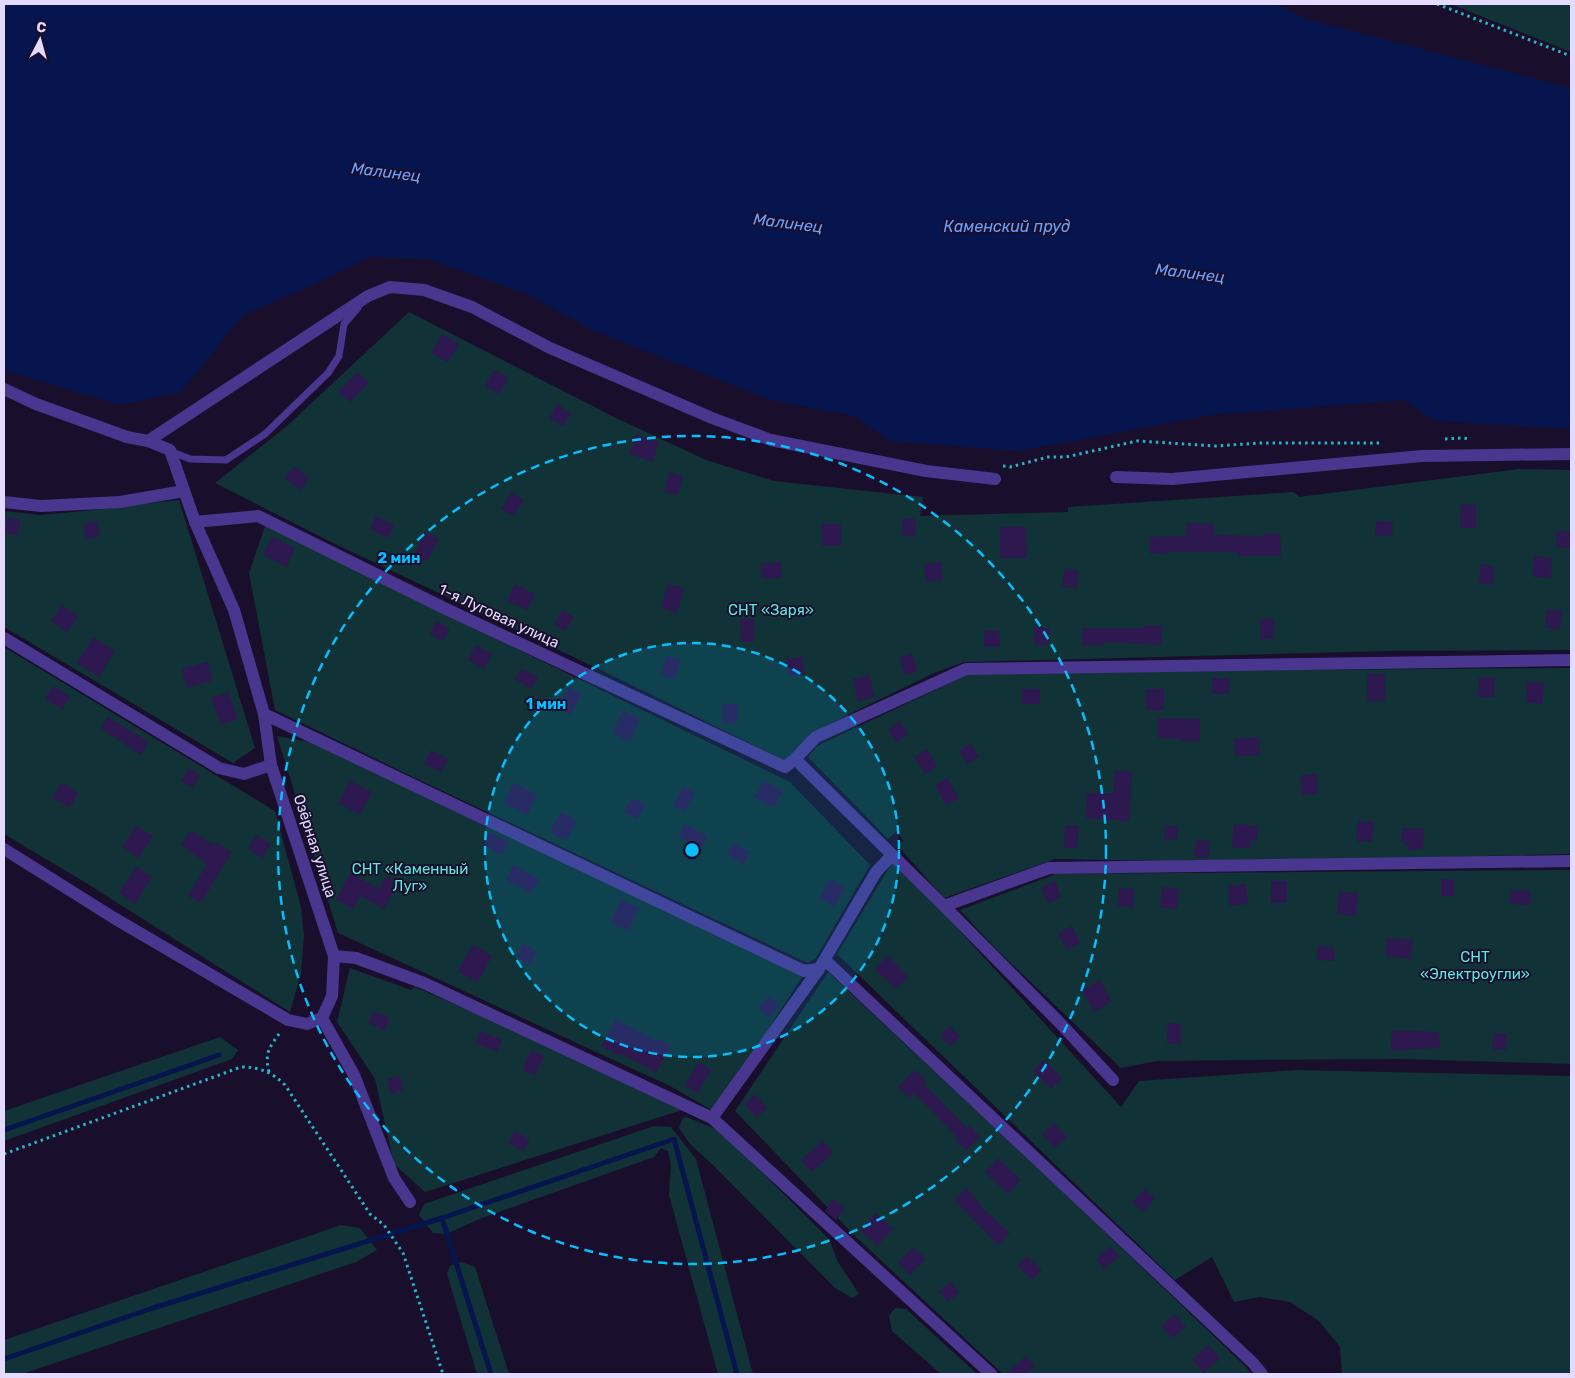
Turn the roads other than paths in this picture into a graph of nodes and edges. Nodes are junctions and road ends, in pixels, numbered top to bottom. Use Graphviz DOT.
graph roads {
  1 [pos="368,296"];
  2 [pos="4,389"];
  3 [pos="148,441"];
  4 [pos="170,450"];
  5 [pos="1571,454"];
  6 [pos="1116,478"];
  7 [pos="995,479"];
  8 [pos="184,491"];
  9 [pos="4,502"];
  10 [pos="195,522"];
  11 [pos="4,638"];
  12 [pos="1571,660"];
  13 [pos="264,714"];
  14 [pos="795,759"];
  15 [pos="271,765"];
  16 [pos="4,849"];
  17 [pos="892,855"];
  18 [pos="1571,861"];
  19 [pos="944,906"];
  20 [pos="334,956"];
  21 [pos="822,964"];
  22 [pos="322,1018"];
  23 [pos="1113,1080"];
  24 [pos="712,1118"];
  25 [pos="410,1202"];
  26 [pos="990,1374"];
  27 [pos="1262,1374"];
  1 -- 3 [label="street"];
  1 -- 4 [label="lane"];
  1 -- 7 [label="street"];
  2 -- 3 [label="street"];
  3 -- 4 [label="street"];
  4 -- 8 [label="street, Озёрная улица"];
  5 -- 6 [label="street"];
  8 -- 9 [label="street"];
  8 -- 10 [label="street, Озёрная улица"];
  10 -- 13 [label="street, Озёрная улица"];
  10 -- 14 [label="street, 1-я Луговая улица"];
  11 -- 15 [label="street"];
  12 -- 14 [label="street"];
  13 -- 15 [label="street, Озёрная улица"];
  13 -- 21 [label="street"];
  14 -- 17 [label="street"];
  15 -- 20 [label="street, Озёрная улица"];
  16 -- 22 [label="street"];
  17 -- 19 [label="street"];
  17 -- 21 [label="street"];
  18 -- 19 [label="street"];
  19 -- 23 [label="street"];
  20 -- 22 [label="street, Озёрная улица"];
  20 -- 24 [label="street"];
  21 -- 24 [label="street"];
  21 -- 27 [label="street"];
  22 -- 25 [label="street"];
  24 -- 26 [label="street"];
}
